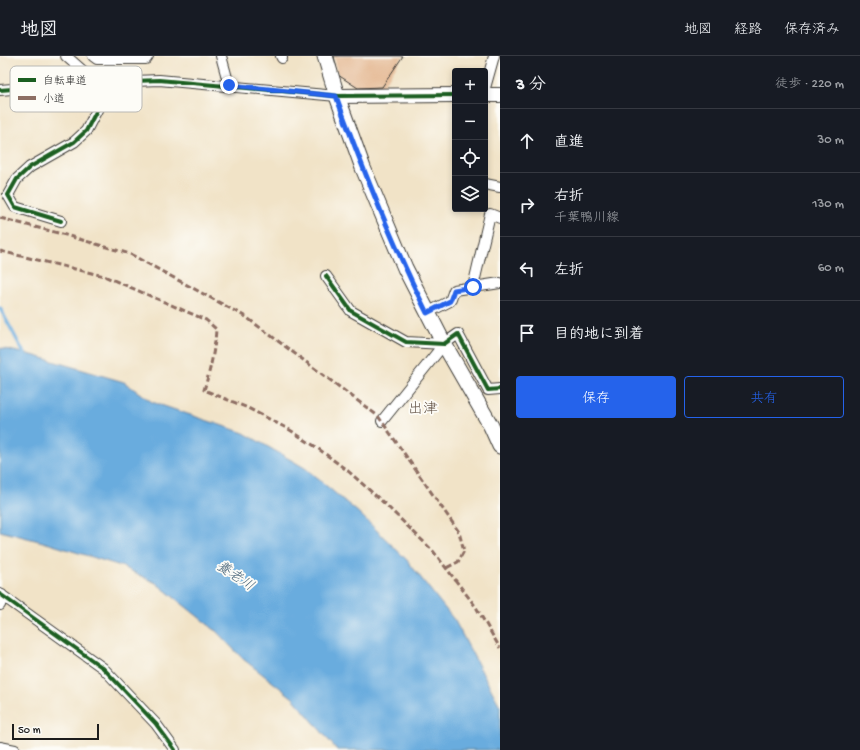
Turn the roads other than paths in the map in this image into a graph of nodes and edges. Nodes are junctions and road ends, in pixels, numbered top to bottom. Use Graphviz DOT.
graph roads {
  1 [pos="94,56"];
  2 [pos="148,56"];
  3 [pos="221,56"];
  4 [pos="325,56"];
  5 [pos="494,56"];
  6 [pos="72,58"];
  7 [pos="79,66"];
  8 [pos="488,77"];
  9 [pos="142,80"];
  10 [pos="229,85"];
  11 [pos="10,89"];
  12 [pos="0,90"];
  13 [pos="488,94"];
  14 [pos="500,94"];
  15 [pos="452,95"];
  16 [pos="336,96"];
  17 [pos="96,112"];
  18 [pos="488,185"];
  19 [pos="500,187"];
  20 [pos="500,218"];
  21 [pos="61,221"];
  22 [pos="326,276"];
  23 [pos="500,283"];
  24 [pos="473,287"];
  25 [pos="427,313"];
  26 [pos="444,344"];
  27 [pos="500,389"];
  28 [pos="382,421"];
  29 [pos="500,446"];
  30 [pos="1,595"];
  31 [pos="0,605"];
  32 [pos="0,747"];
  33 [pos="15,750"];
  34 [pos="175,750"];
  1 -- 2 [label="street"];
  3 -- 10 [label="street"];
  4 -- 16 [label="main road"];
  5 -- 8 [label="street"];
  6 -- 7 [label="street"];
  9 -- 10 [label="street"];
  10 -- 16 [label="street"];
  11 -- 12 [label="street"];
  13 -- 14 [label="street"];
  15 -- 16 [label="street"];
  16 -- 25 [label="main road"];
  17 -- 21 [label="street"];
  18 -- 19 [label="street"];
  20 -- 24 [label="street"];
  22 -- 26 [label="street"];
  23 -- 24 [label="street"];
  24 -- 25 [label="street"];
  25 -- 26 [label="main road"];
  26 -- 27 [label="street"];
  26 -- 28 [label="street"];
  26 -- 29 [label="main road"];
  30 -- 31 [label="street"];
  30 -- 34 [label="street"];
  32 -- 33 [label="street"];
}
